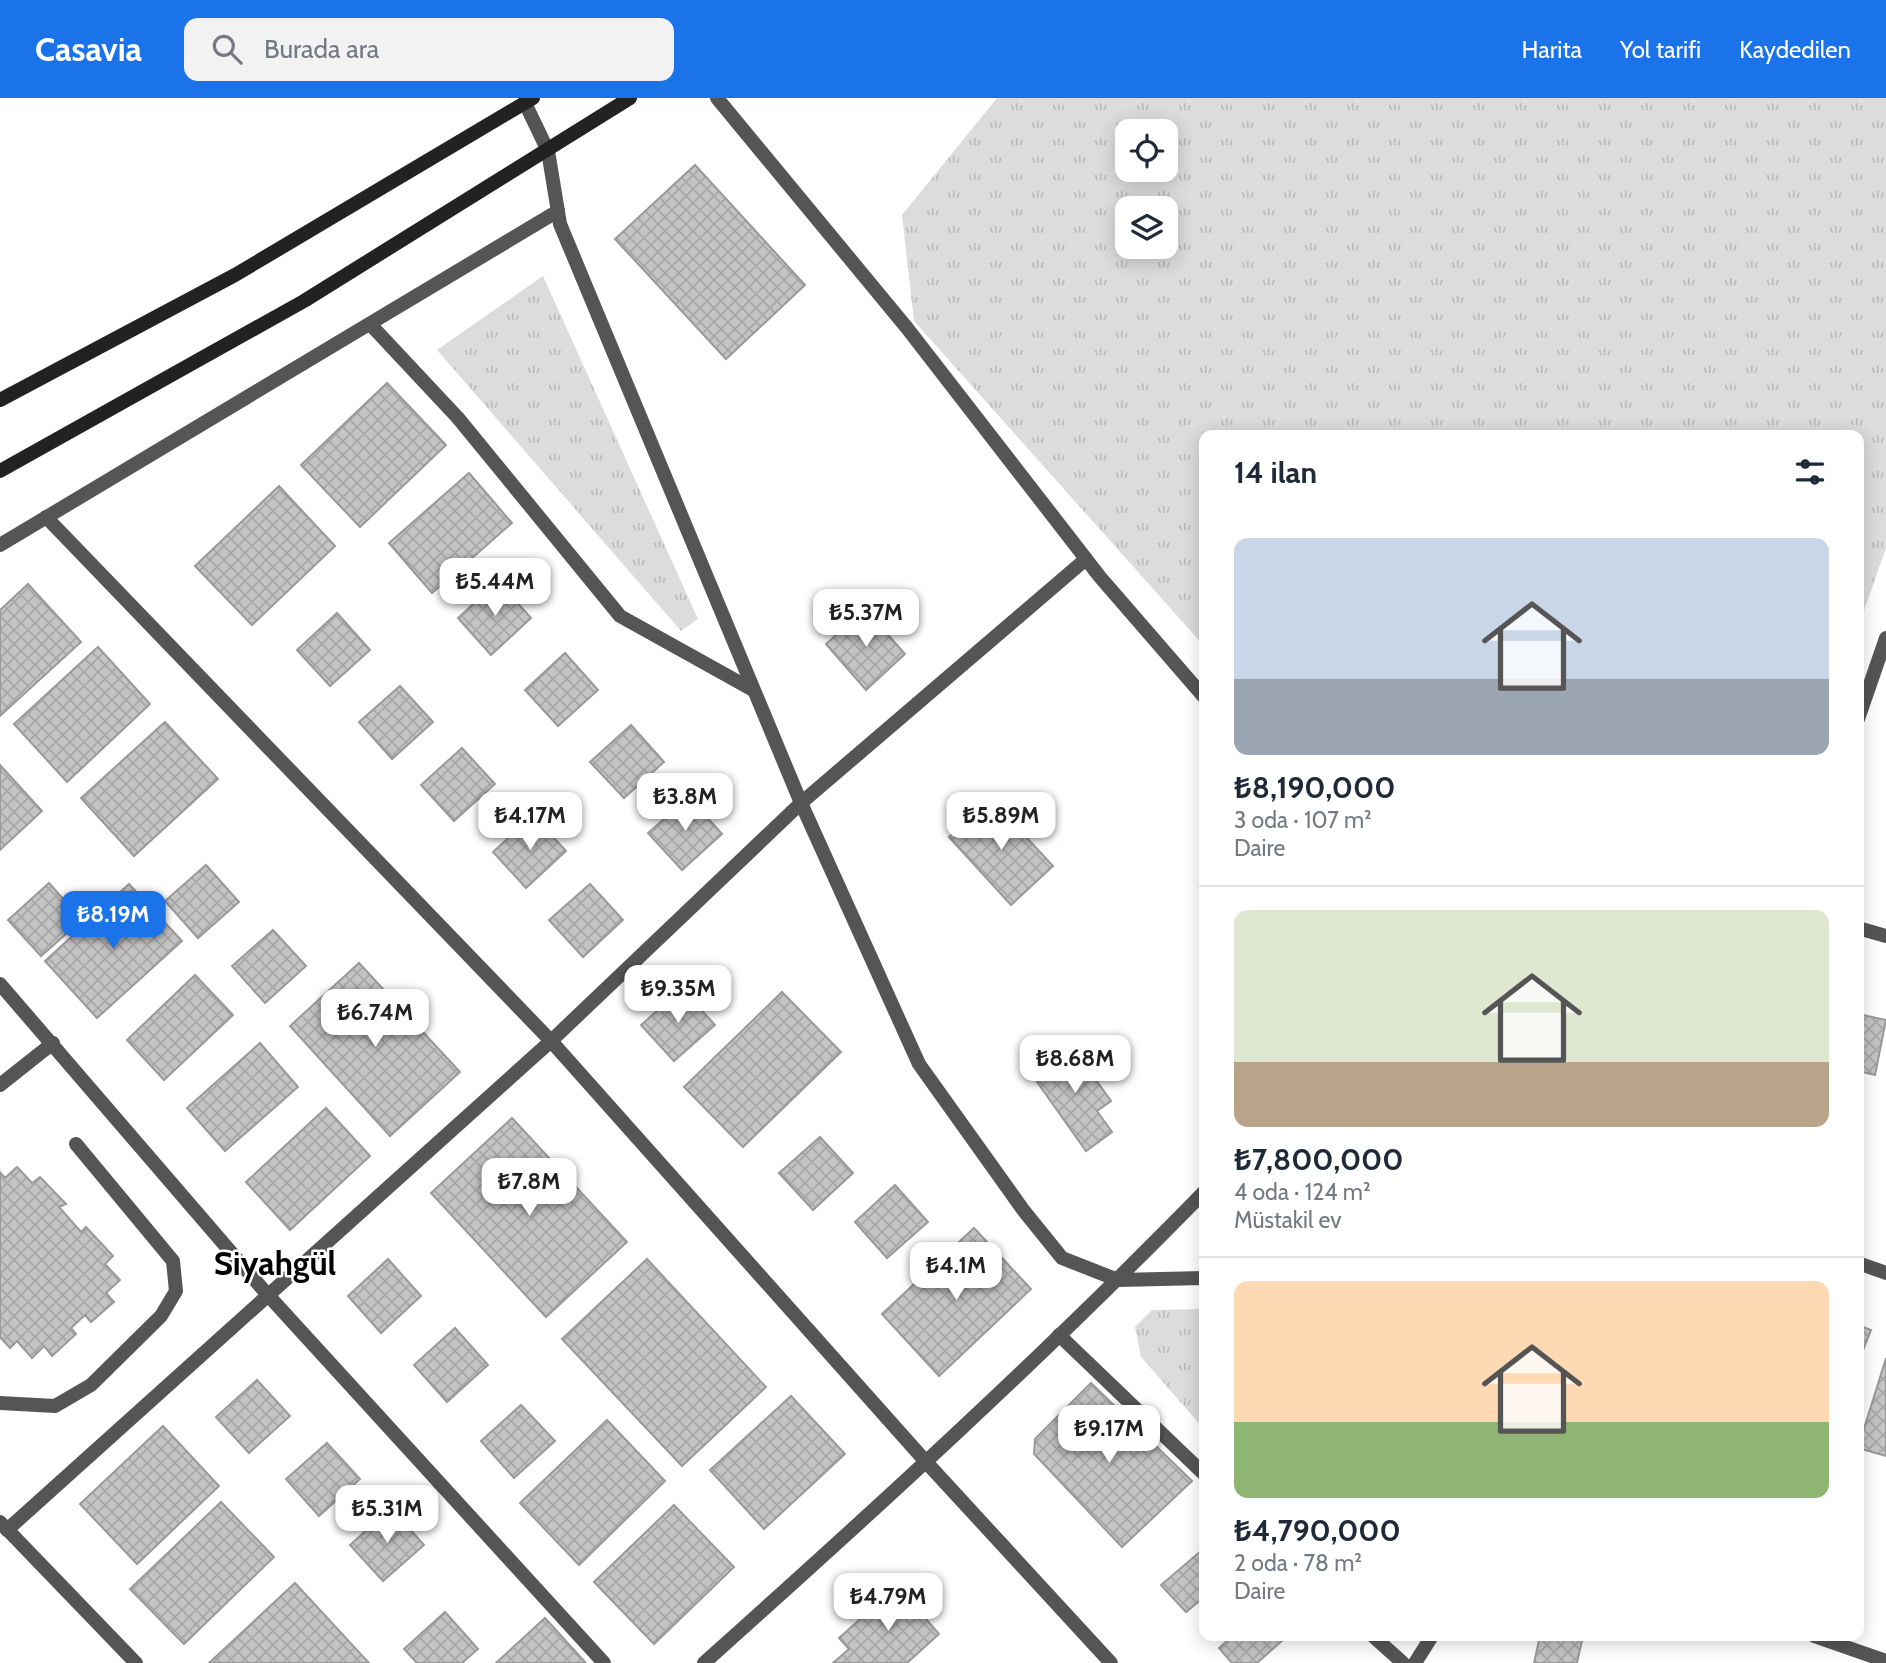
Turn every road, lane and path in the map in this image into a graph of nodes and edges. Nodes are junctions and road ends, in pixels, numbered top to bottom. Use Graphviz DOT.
graph roads {
  1 [pos="630,98"];
  2 [pos="717,98"];
  3 [pos="529,101"];
  4 [pos="548,151"];
  5 [pos="558,211"];
  6 [pos="370,324"];
  7 [pos="0,400"];
  8 [pos="0,471"];
  9 [pos="46,517"];
  10 [pos="0,545"];
  11 [pos="1086,559"];
  12 [pos="1886,638"];
  13 [pos="753,690"];
  14 [pos="1199,691"];
  15 [pos="1864,702"];
  16 [pos="801,803"];
  17 [pos="1864,930"];
  18 [pos="1886,936"];
  19 [pos="0,984"];
  20 [pos="551,1041"];
  21 [pos="53,1043"];
  22 [pos="0,1085"];
  23 [pos="76,1144"];
  24 [pos="1199,1197"];
  25 [pos="1864,1265"];
  26 [pos="1886,1273"];
  27 [pos="1199,1278"];
  28 [pos="1118,1280"];
  29 [pos="267,1294"];
  30 [pos="1059,1335"];
  31 [pos="0,1402"];
  32 [pos="927,1463"];
  33 [pos="1199,1469"];
  34 [pos="4,1526"];
  35 [pos="1379,1641"];
  36 [pos="1429,1641"];
  37 [pos="1828,1641"];
  38 [pos="1886,1661"];
  39 [pos="136,1663"];
  40 [pos="604,1663"];
  41 [pos="704,1663"];
  42 [pos="1111,1663"];
  43 [pos="1403,1663"];
  44 [pos="1415,1663"];
  1 -- 4 [label="main road"];
  2 -- 11 [label="street"];
  3 -- 4 [label="street"];
  3 -- 7 [label="main road"];
  4 -- 5 [label="street"];
  4 -- 8 [label="main road"];
  5 -- 6 [label="street"];
  5 -- 13 [label="street"];
  6 -- 9 [label="street"];
  6 -- 13 [label="street"];
  9 -- 10 [label="street"];
  9 -- 20 [label="street"];
  11 -- 14 [label="street"];
  11 -- 16 [label="street"];
  12 -- 15 [label="street"];
  13 -- 16 [label="street"];
  16 -- 20 [label="street"];
  16 -- 28 [label="street"];
  17 -- 18 [label="street"];
  19 -- 21 [label="street"];
  20 -- 29 [label="street"];
  20 -- 32 [label="street"];
  21 -- 22 [label="street"];
  21 -- 29 [label="street"];
  23 -- 31 [label="street"];
  24 -- 28 [label="street"];
  25 -- 26 [label="street"];
  27 -- 28 [label="street"];
  28 -- 30 [label="street"];
  29 -- 34 [label="street"];
  29 -- 40 [label="street"];
  30 -- 32 [label="street"];
  30 -- 33 [label="street"];
  32 -- 41 [label="street"];
  32 -- 42 [label="street"];
  34 -- 39 [label="street"];
  35 -- 43 [label="street"];
  36 -- 44 [label="street"];
  37 -- 38 [label="street"];
}
